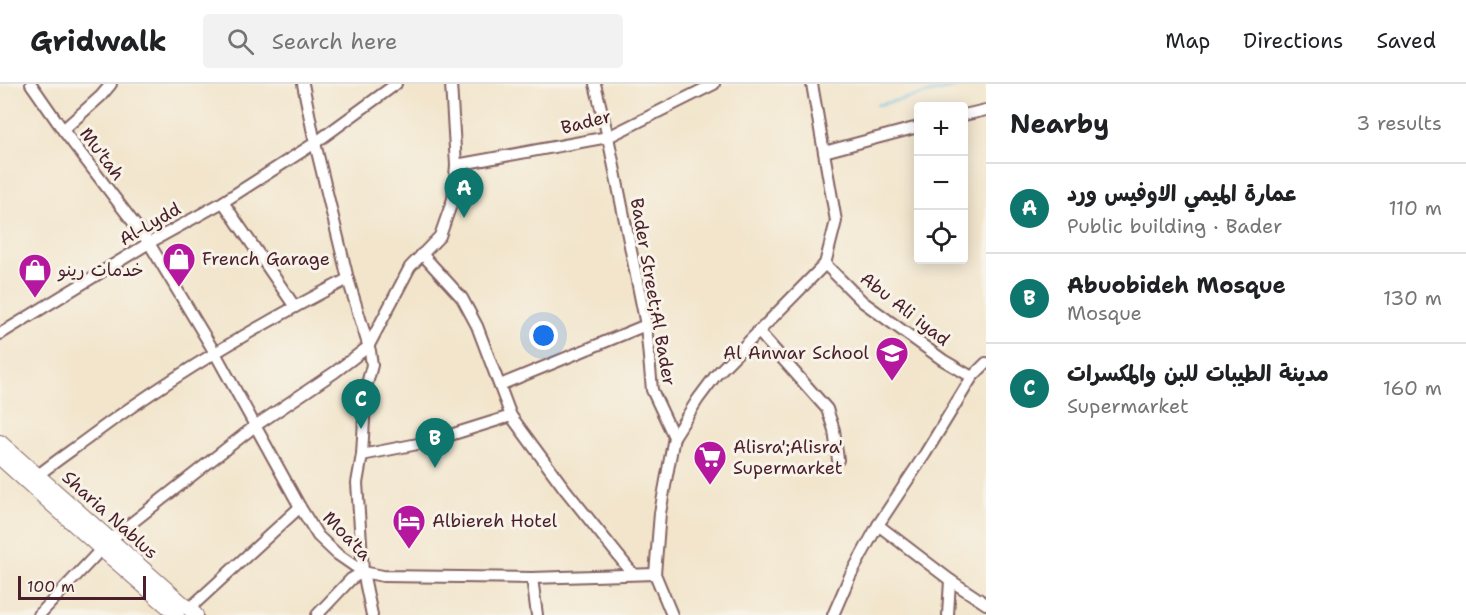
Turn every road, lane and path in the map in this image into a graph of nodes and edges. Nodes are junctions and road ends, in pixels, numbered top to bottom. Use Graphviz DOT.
graph roads {
  1 [pos="31,84"];
  2 [pos="111,84"];
  3 [pos="303,84"];
  4 [pos="396,84"];
  5 [pos="451,84"];
  6 [pos="596,84"];
  7 [pos="714,84"];
  8 [pos="812,84"];
  9 [pos="986,110"];
  10 [pos="968,114"];
  11 [pos="914,128"];
  12 [pos="63,130"];
  13 [pos="608,137"];
  14 [pos="315,142"];
  15 [pos="824,152"];
  16 [pos="456,165"];
  17 [pos="223,202"];
  18 [pos="149,243"];
  19 [pos="422,254"];
  20 [pos="825,264"];
  21 [pos="348,279"];
  22 [pos="295,307"];
  23 [pos="646,325"];
  24 [pos="758,331"];
  25 [pos="0,334"];
  26 [pos="368,347"];
  27 [pos="215,353"];
  28 [pos="986,363"];
  29 [pos="972,377"];
  30 [pos="500,385"];
  31 [pos="512,416"];
  32 [pos="255,426"];
  33 [pos="674,437"];
  34 [pos="0,442"];
  35 [pos="362,455"];
  36 [pos="0,458"];
  37 [pos="838,460"];
  38 [pos="33,479"];
  39 [pos="300,507"];
  40 [pos="878,525"];
  41 [pos="106,545"];
  42 [pos="363,573"];
  43 [pos="633,574"];
  44 [pos="655,574"];
  45 [pos="532,578"];
  46 [pos="950,580"];
  47 [pos="986,604"];
  48 [pos="188,613"];
  49 [pos="39,615"];
  50 [pos="317,615"];
  51 [pos="372,615"];
  52 [pos="537,615"];
  53 [pos="672,615"];
  54 [pos="833,615"];
  55 [pos="948,615"];
  1 -- 12 [label="street, Mu'tah"];
  2 -- 12 [label="street"];
  3 -- 14 [label="street"];
  4 -- 14 [label="street, Al-Lydd"];
  5 -- 16 [label="street"];
  6 -- 13 [label="street, Bader Street;Al Bader"];
  7 -- 13 [label="street, Bader"];
  8 -- 15 [label="street"];
  9 -- 10 [label="street"];
  11 -- 15 [label="street"];
  12 -- 18 [label="street, Mu'tah"];
  13 -- 16 [label="street, Bader"];
  13 -- 23 [label="street, Bader Street;Al Bader"];
  14 -- 17 [label="street, Al-Lydd"];
  14 -- 21 [label="street"];
  15 -- 20 [label="street"];
  16 -- 19 [label="street"];
  17 -- 18 [label="street, Al-Lydd"];
  17 -- 22 [label="street"];
  18 -- 25 [label="street, Al-Lydd"];
  18 -- 27 [label="street, Mu'tah"];
  19 -- 26 [label="street"];
  19 -- 30 [label="street"];
  20 -- 24 [label="street"];
  20 -- 29 [label="street, Abu Ali iyad"];
  21 -- 22 [label="street"];
  21 -- 26 [label="street"];
  22 -- 27 [label="street"];
  23 -- 30 [label="street"];
  23 -- 33 [label="street, Bader Street;Al Bader"];
  24 -- 33 [label="street"];
  24 -- 37 [label="street"];
  26 -- 32 [label="street"];
  26 -- 35 [label="street"];
  27 -- 32 [label="street, Mu'tah"];
  27 -- 38 [label="street"];
  28 -- 29 [label="street"];
  29 -- 40 [label="street"];
  30 -- 31 [label="street"];
  31 -- 35 [label="street"];
  31 -- 43 [label="street"];
  32 -- 39 [label="street, Mu'tah"];
  32 -- 41 [label="street"];
  33 -- 44 [label="street"];
  34 -- 38 [label="main road, Sharia Nablus"];
  35 -- 42 [label="street"];
  36 -- 38 [label="main road, Sharia Nablus"];
  38 -- 41 [label="main road, Sharia Nablus"];
  39 -- 42 [label="street, Moa'ta"];
  39 -- 48 [label="street, Moa'ta"];
  40 -- 46 [label="street"];
  40 -- 54 [label="street"];
  41 -- 48 [label="main road, Sharia Nablus"];
  41 -- 49 [label="street"];
  42 -- 45 [label="street"];
  42 -- 50 [label="street, Moa'ta"];
  42 -- 51 [label="street"];
  43 -- 44 [label="street"];
  43 -- 45 [label="street"];
  44 -- 53 [label="street"];
  45 -- 52 [label="street"];
  46 -- 47 [label="street"];
  46 -- 55 [label="street"];
}
